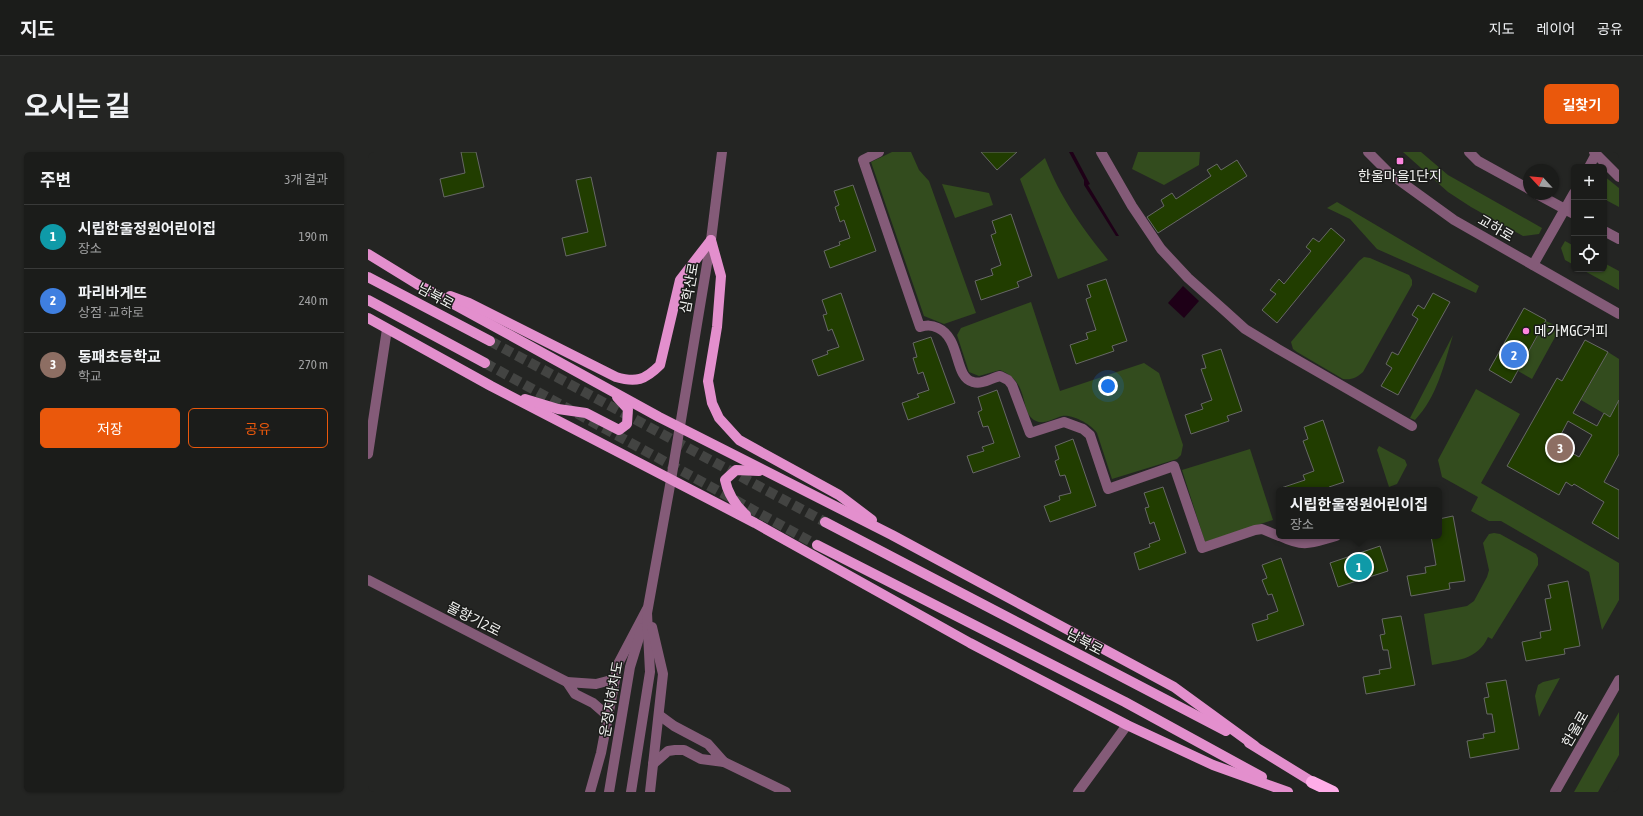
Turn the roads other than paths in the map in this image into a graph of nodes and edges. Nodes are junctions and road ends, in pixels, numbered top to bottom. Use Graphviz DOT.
graph roads {
  1 [pos="722,152"];
  2 [pos="879,152"];
  3 [pos="1101,152"];
  4 [pos="1368,152"];
  5 [pos="1469,152"];
  6 [pos="1595,153"];
  7 [pos="1590,164"];
  8 [pos="1619,177"];
  9 [pos="1523,186"];
  10 [pos="1571,198"];
  11 [pos="1548,200"];
  12 [pos="1565,209"];
  13 [pos="1571,212"];
  14 [pos="1607,233"];
  15 [pos="1619,239"];
  16 [pos="711,240"];
  17 [pos="368,254"];
  18 [pos="1533,265"];
  19 [pos="368,277"];
  20 [pos="417,284"];
  21 [pos="368,300"];
  22 [pos="1619,314"];
  23 [pos="368,318"];
  24 [pos="387,329"];
  25 [pos="490,341"];
  26 [pos="485,363"];
  27 [pos="611,391"];
  28 [pos="504,393"];
  29 [pos="1412,426"];
  30 [pos="680,428"];
  31 [pos="368,454"];
  32 [pos="765,471"];
  33 [pos="671,480"];
  34 [pos="825,522"];
  35 [pos="755,524"];
  36 [pos="892,535"];
  37 [pos="1276,535"];
  38 [pos="1287,539"];
  39 [pos="1322,539"];
  40 [pos="817,545"];
  41 [pos="368,580"];
  42 [pos="647,610"];
  43 [pos="615,679"];
  44 [pos="1619,680"];
  45 [pos="567,682"];
  46 [pos="659,714"];
  47 [pos="608,716"];
  48 [pos="1127,725"];
  49 [pos="1255,746"];
  50 [pos="724,762"];
  51 [pos="653,764"];
  52 [pos="612,772"];
  53 [pos="1312,782"];
  54 [pos="633,789"];
  55 [pos="590,792"];
  56 [pos="605,792"];
  57 [pos="608,792"];
  58 [pos="650,792"];
  59 [pos="786,792"];
  60 [pos="1078,792"];
  61 [pos="1288,792"];
  62 [pos="1329,792"];
  63 [pos="1333,792"];
  64 [pos="1555,792"];
  1 -- 16 [label="street, 심학산로"];
  2 -- 37 [label="street"];
  3 -- 29 [label="street"];
  4 -- 18 [label="street, 교하로"];
  5 -- 9 [label="street"];
  6 -- 7 [label="street"];
  6 -- 8 [label="street"];
  10 -- 12 [label="street"];
  11 -- 12 [label="street"];
  12 -- 13 [label="street"];
  12 -- 18 [label="street"];
  14 -- 15 [label="street"];
  16 -- 20 [label="main road"];
  16 -- 30 [label="street, 심학산로"];
  16 -- 36 [label="main road"];
  17 -- 20 [label="main road"];
  18 -- 22 [label="street, 교하로"];
  19 -- 25 [label="main road, 남북로"];
  20 -- 27 [label="main road"];
  21 -- 26 [label="main road"];
  23 -- 24 [label="main road"];
  24 -- 28 [label="main road"];
  24 -- 31 [label="street"];
  27 -- 28 [label="main road"];
  27 -- 30 [label="main road"];
  28 -- 33 [label="main road"];
  30 -- 32 [label="main road"];
  30 -- 33 [label="street, 심학산로"];
  32 -- 35 [label="main road"];
  32 -- 36 [label="main road"];
  33 -- 35 [label="main road"];
  33 -- 42 [label="street, 심학산로"];
  34 -- 49 [label="main road, 남북로"];
  35 -- 48 [label="main road"];
  36 -- 49 [label="main road"];
  38 -- 39 [label="street"];
  40 -- 61 [label="main road"];
  41 -- 45 [label="street, 물향기2로"];
  42 -- 43 [label="street"];
  42 -- 46 [label="street"];
  42 -- 52 [label="street, 운정지하차도"];
  42 -- 54 [label="street"];
  43 -- 45 [label="street"];
  43 -- 47 [label="street"];
  44 -- 64 [label="street, 한울로"];
  45 -- 47 [label="street"];
  46 -- 50 [label="street"];
  46 -- 51 [label="street"];
  47 -- 55 [label="street"];
  48 -- 60 [label="street"];
  48 -- 61 [label="main road"];
  49 -- 53 [label="main road, 남북로"];
  50 -- 51 [label="street"];
  50 -- 59 [label="street"];
  51 -- 58 [label="street"];
  52 -- 56 [label="street"];
  52 -- 57 [label="street, 운정지하차도"];
  53 -- 62 [label="main road, 남북로"];
  53 -- 63 [label="highway"];
}
